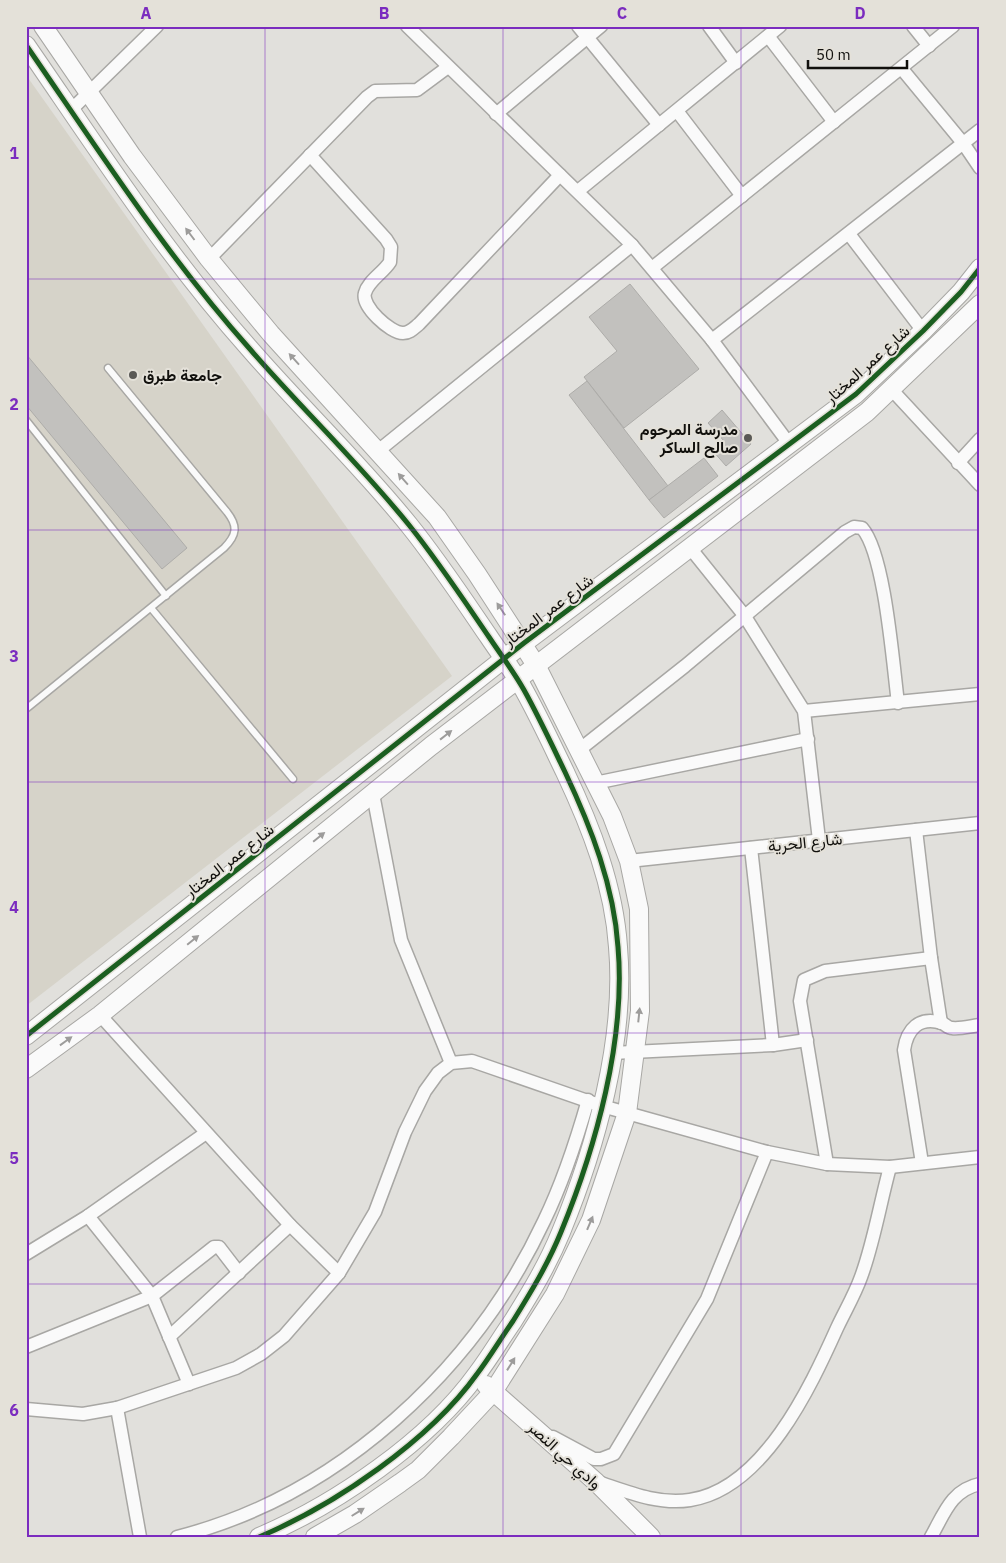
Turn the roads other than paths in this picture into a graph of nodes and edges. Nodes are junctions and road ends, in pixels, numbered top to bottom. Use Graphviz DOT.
graph roads {
  1 [pos="43,26"];
  2 [pos="156,26"];
  3 [pos="578,26"];
  4 [pos="601,26"];
  5 [pos="709,26"];
  6 [pos="780,26"];
  7 [pos="913,26"];
  8 [pos="954,26"];
  9 [pos="414,29"];
  10 [pos="589,36"];
  11 [pos="768,36"];
  12 [pos="26,45"];
  13 [pos="929,46"];
  14 [pos="736,63"];
  15 [pos="448,67"];
  16 [pos="902,69"];
  17 [pos="90,93"];
  18 [pos="71,110"];
  19 [pos="677,111"];
  20 [pos="496,114"];
  21 [pos="834,122"];
  22 [pos="659,126"];
  23 [pos="980,130"];
  24 [pos="963,143"];
  25 [pos="310,155"];
  26 [pos="980,168"];
  27 [pos="560,175"];
  28 [pos="578,191"];
  29 [pos="742,196"];
  30 [pos="849,234"];
  31 [pos="632,245"];
  32 [pos="209,259"];
  33 [pos="652,268"];
  34 [pos="980,268"];
  35 [pos="980,304"];
  36 [pos="923,331"];
  37 [pos="712,340"];
  38 [pos="108,368"];
  39 [pos="892,390"];
  40 [pos="26,420"];
  41 [pos="980,439"];
  42 [pos="790,445"];
  43 [pos="378,451"];
  44 [pos="958,463"];
  45 [pos="979,489"];
  46 [pos="691,549"];
  47 [pos="166,596"];
  48 [pos="151,608"];
  49 [pos="744,615"];
  50 [pos="524,643"];
  51 [pos="504,659"];
  52 [pos="536,665"];
  53 [pos="518,679"];
  54 [pos="980,694"];
  55 [pos="898,703"];
  56 [pos="26,709"];
  57 [pos="804,711"];
  58 [pos="808,739"];
  59 [pos="579,750"];
  60 [pos="293,779"];
  61 [pos="595,783"];
  62 [pos="373,794"];
  63 [pos="980,823"];
  64 [pos="916,830"];
  65 [pos="819,840"];
  66 [pos="751,848"];
  67 [pos="629,861"];
  68 [pos="931,958"];
  69 [pos="100,1015"];
  70 [pos="941,1023"];
  71 [pos="980,1025"];
  72 [pos="26,1036"];
  73 [pos="807,1040"];
  74 [pos="772,1045"];
  75 [pos="634,1052"];
  76 [pos="612,1053"];
  77 [pos="451,1063"];
  78 [pos="26,1069"];
  79 [pos="595,1103"];
  80 [pos="627,1113"];
  81 [pos="206,1134"];
  82 [pos="767,1152"];
  83 [pos="980,1156"];
  84 [pos="922,1163"];
  85 [pos="827,1164"];
  86 [pos="890,1167"];
  87 [pos="88,1216"];
  88 [pos="290,1225"];
  89 [pos="26,1254"];
  90 [pos="239,1273"];
  91 [pos="338,1273"];
  92 [pos="152,1296"];
  93 [pos="170,1337"];
  94 [pos="26,1347"];
  95 [pos="476,1377"];
  96 [pos="189,1384"];
  97 [pos="494,1392"];
  98 [pos="117,1408"];
  99 [pos="26,1409"];
  100 [pos="535,1428"];
  101 [pos="596,1482"];
  102 [pos="980,1484"];
  103 [pos="140,1537"];
  104 [pos="178,1537"];
  105 [pos="259,1537"];
  106 [pos="315,1537"];
  107 [pos="651,1537"];
  108 [pos="931,1537"];
  1 -- 17 [label="street"];
  2 -- 17 [label="street"];
  3 -- 10 [label="street"];
  4 -- 10 [label="street"];
  5 -- 14 [label="street"];
  6 -- 11 [label="street"];
  7 -- 13 [label="street"];
  8 -- 13 [label="street"];
  9 -- 15 [label="street"];
  10 -- 20 [label="street"];
  10 -- 22 [label="street"];
  11 -- 14 [label="street"];
  11 -- 21 [label="street"];
  12 -- 18 [label="street"];
  13 -- 16 [label="street"];
  14 -- 19 [label="street"];
  15 -- 20 [label="street"];
  15 -- 25 [label="street"];
  16 -- 21 [label="street"];
  16 -- 24 [label="street"];
  17 -- 18 [label="street"];
  32 -- 17 [label="street, one-way"];
  18 -- 51 [label="street"];
  19 -- 22 [label="street"];
  19 -- 29 [label="street"];
  20 -- 27 [label="street"];
  21 -- 29 [label="street"];
  22 -- 28 [label="street"];
  23 -- 24 [label="street"];
  24 -- 26 [label="street"];
  24 -- 30 [label="street"];
  25 -- 27 [label="street"];
  25 -- 32 [label="street"];
  27 -- 28 [label="street"];
  28 -- 31 [label="street"];
  29 -- 33 [label="street"];
  30 -- 36 [label="street"];
  30 -- 37 [label="street"];
  31 -- 33 [label="street"];
  31 -- 43 [label="street"];
  43 -- 32 [label="street, one-way"];
  33 -- 37 [label="street"];
  34 -- 36 [label="street, شارع عمر المختار"];
  35 -- 39 [label="street, شارع عمر المختار"];
  36 -- 42 [label="street, شارع عمر المختار"];
  37 -- 42 [label="street"];
  38 -- 47 [label="lane"];
  39 -- 44 [label="street"];
  39 -- 46 [label="street, شارع عمر المختار"];
  40 -- 47 [label="lane"];
  41 -- 44 [label="street"];
  42 -- 50 [label="street, شارع عمر المختار"];
  50 -- 43 [label="street, one-way"];
  44 -- 45 [label="street"];
  46 -- 49 [label="street"];
  46 -- 52 [label="street, شارع عمر المختار"];
  47 -- 48 [label="lane"];
  48 -- 56 [label="lane"];
  48 -- 60 [label="lane"];
  49 -- 55 [label="street"];
  49 -- 57 [label="street"];
  49 -- 59 [label="street"];
  50 -- 51 [label="street, شارع عمر المختار"];
  50 -- 52 [label="street"];
  51 -- 53 [label="street"];
  51 -- 72 [label="street, شارع عمر المختار"];
  52 -- 53 [label="street, شارع عمر المختار"];
  52 -- 59 [label="street"];
  62 -- 53 [label="street, شارع عمر المختار, one-way"];
  53 -- 76 [label="street"];
  54 -- 55 [label="street"];
  55 -- 57 [label="street"];
  57 -- 58 [label="street"];
  58 -- 61 [label="street"];
  58 -- 65 [label="street"];
  59 -- 61 [label="street"];
  61 -- 67 [label="street"];
  69 -- 62 [label="street, شارع عمر المختار, one-way"];
  62 -- 77 [label="street"];
  63 -- 64 [label="street, شارع الحرية"];
  64 -- 65 [label="street, شارع الحرية"];
  64 -- 68 [label="street"];
  65 -- 66 [label="street, شارع الحرية"];
  66 -- 67 [label="street, شارع الحرية"];
  66 -- 74 [label="street"];
  75 -- 67 [label="street, one-way"];
  68 -- 70 [label="street"];
  68 -- 73 [label="street"];
  78 -- 69 [label="street, شارع عمر المختار, one-way"];
  69 -- 81 [label="street"];
  70 -- 71 [label="street"];
  70 -- 84 [label="street"];
  73 -- 74 [label="street"];
  73 -- 85 [label="street"];
  74 -- 75 [label="street"];
  75 -- 76 [label="street"];
  75 -- 80 [label="street"];
  76 -- 79 [label="street"];
  77 -- 79 [label="street"];
  77 -- 91 [label="street"];
  79 -- 80 [label="street"];
  79 -- 95 [label="street"];
  79 -- 104 [label="street"];
  80 -- 82 [label="street"];
  97 -- 80 [label="street, one-way"];
  81 -- 87 [label="street"];
  81 -- 88 [label="street"];
  82 -- 85 [label="street"];
  82 -- 100 [label="street"];
  83 -- 84 [label="street"];
  84 -- 86 [label="street"];
  85 -- 86 [label="street"];
  86 -- 101 [label="street"];
  87 -- 89 [label="street"];
  87 -- 92 [label="street"];
  88 -- 90 [label="street"];
  88 -- 91 [label="street"];
  90 -- 92 [label="street"];
  90 -- 93 [label="street"];
  91 -- 96 [label="street"];
  92 -- 93 [label="street"];
  92 -- 94 [label="street"];
  93 -- 96 [label="street"];
  95 -- 97 [label="street, وادي حي النصر"];
  95 -- 105 [label="street"];
  96 -- 98 [label="street"];
  97 -- 100 [label="street, وادي حي النصر"];
  106 -- 97 [label="street, one-way"];
  98 -- 99 [label="street"];
  98 -- 103 [label="street"];
  100 -- 101 [label="street, وادي حي النصر"];
  101 -- 107 [label="street, وادي حي النصر"];
  102 -- 108 [label="street"];
}
